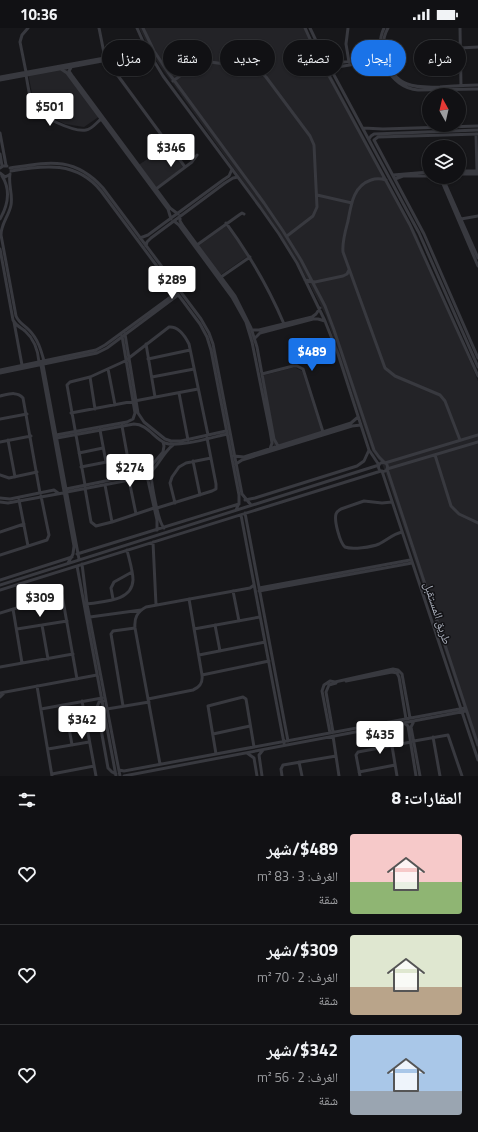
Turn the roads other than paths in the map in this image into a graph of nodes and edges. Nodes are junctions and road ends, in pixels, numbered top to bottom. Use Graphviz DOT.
graph roads {
  1 [pos="28,28"];
  2 [pos="99,28"];
  3 [pos="137,28"];
  4 [pos="143,28"];
  5 [pos="305,28"];
  6 [pos="310,28"];
  7 [pos="348,28"];
  8 [pos="384,28"];
  9 [pos="388,28"];
  10 [pos="460,28"];
  11 [pos="142,40"];
  12 [pos="316,40"];
  13 [pos="381,40"];
  14 [pos="460,40"];
  15 [pos="102,41"];
  16 [pos="466,48"];
  17 [pos="478,48"];
  18 [pos="102,60"];
  19 [pos="102,60"];
  20 [pos="349,62"];
  21 [pos="155,63"];
  22 [pos="343,63"];
  23 [pos="72,66"];
  24 [pos="60,69"];
  25 [pos="26,74"];
  26 [pos="118,76"];
  27 [pos="335,76"];
  28 [pos="391,76"];
  29 [pos="461,76"];
  30 [pos="1,78"];
  31 [pos="72,78"];
  32 [pos="173,81"];
  33 [pos="478,85"];
  34 [pos="461,86"];
  35 [pos="432,88"];
  36 [pos="466,88"];
  37 [pos="478,88"];
  38 [pos="422,89"];
  39 [pos="183,94"];
  40 [pos="178,97"];
  41 [pos="101,119"];
  42 [pos="478,126"];
  43 [pos="363,128"];
  44 [pos="383,129"];
  45 [pos="478,130"];
  46 [pos="0,133"];
  47 [pos="462,133"];
  48 [pos="383,134"];
  49 [pos="477,134"];
  50 [pos="370,139"];
  51 [pos="0,154"];
  52 [pos="197,155"];
  53 [pos="3,167"];
  54 [pos="185,167"];
  55 [pos="232,169"];
  56 [pos="381,170"];
  57 [pos="10,171"];
  58 [pos="466,171"];
  59 [pos="478,172"];
  60 [pos="466,173"];
  61 [pos="422,174"];
  62 [pos="1,175"];
  63 [pos="393,175"];
  64 [pos="422,175"];
  65 [pos="238,177"];
  66 [pos="377,178"];
  67 [pos="395,178"];
  68 [pos="386,180"];
  69 [pos="224,182"];
  70 [pos="444,185"];
  71 [pos="156,188"];
  72 [pos="253,188"];
  73 [pos="249,192"];
  74 [pos="399,194"];
  75 [pos="317,195"];
  76 [pos="395,197"];
  77 [pos="403,201"];
  78 [pos="111,202"];
  79 [pos="352,203"];
  80 [pos="399,203"];
  81 [pos="168,208"];
  82 [pos="244,214"];
  83 [pos="179,215"];
  84 [pos="478,216"];
  85 [pos="0,219"];
  86 [pos="461,219"];
  87 [pos="172,220"];
  88 [pos="226,223"];
  89 [pos="182,227"];
  90 [pos="286,236"];
  91 [pos="150,237"];
  92 [pos="140,238"];
  93 [pos="197,245"];
  94 [pos="146,246"];
  95 [pos="0,249"];
  96 [pos="250,257"];
  97 [pos="3,258"];
  98 [pos="478,258"];
  99 [pos="478,266"];
  100 [pos="350,270"];
  101 [pos="0,274"];
  102 [pos="5,274"];
  103 [pos="0,277"];
  104 [pos="221,277"];
  105 [pos="305,280"];
  106 [pos="314,283"];
  107 [pos="224,284"];
  108 [pos="310,288"];
  109 [pos="177,294"];
  110 [pos="12,302"];
  111 [pos="320,308"];
  112 [pos="311,319"];
  113 [pos="13,320"];
  114 [pos="199,320"];
  115 [pos="325,321"];
  116 [pos="284,324"];
  117 [pos="252,330"];
  118 [pos="263,331"];
  119 [pos="124,335"];
  120 [pos="255,338"];
  121 [pos="146,344"];
  122 [pos="190,350"];
  123 [pos="478,358"];
  124 [pos="128,359"];
  125 [pos="148,359"];
  126 [pos="42,363"];
  127 [pos="22,365"];
  128 [pos="478,367"];
  129 [pos="108,369"];
  130 [pos="194,369"];
  131 [pos="0,370"];
  132 [pos="0,373"];
  133 [pos="262,374"];
  134 [pos="478,376"];
  135 [pos="90,377"];
  136 [pos="152,377"];
  137 [pos="198,389"];
  138 [pos="179,393"];
  139 [pos="0,396"];
  140 [pos="155,397"];
  141 [pos="135,401"];
  142 [pos="223,402"];
  143 [pos="115,405"];
  144 [pos="95,408"];
  145 [pos="71,413"];
  146 [pos="27,414"];
  147 [pos="358,417"];
  148 [pos="0,419"];
  149 [pos="352,424"];
  150 [pos="361,425"];
  151 [pos="122,426"];
  152 [pos="100,430"];
  153 [pos="227,432"];
  154 [pos="323,432"];
  155 [pos="75,433"];
  156 [pos="478,435"];
  157 [pos="31,436"];
  158 [pos="56,436"];
  159 [pos="207,437"];
  160 [pos="273,439"];
  161 [pos="8,440"];
  162 [pos="188,440"];
  163 [pos="460,440"];
  164 [pos="0,442"];
  165 [pos="163,442"];
  166 [pos="478,442"];
  167 [pos="173,445"];
  168 [pos="278,446"];
  169 [pos="103,448"];
  170 [pos="270,449"];
  171 [pos="369,450"];
  172 [pos="79,453"];
  173 [pos="435,455"];
  174 [pos="234,456"];
  175 [pos="127,458"];
  176 [pos="211,458"];
  177 [pos="244,458"];
  178 [pos="59,461"];
  179 [pos="193,461"];
  180 [pos="106,462"];
  181 [pos="385,463"];
  182 [pos="236,464"];
  183 [pos="379,465"];
  184 [pos="82,467"];
  185 [pos="387,469"];
  186 [pos="381,471"];
  187 [pos="37,472"];
  188 [pos="151,472"];
  189 [pos="0,475"];
  190 [pos="131,476"];
  191 [pos="147,476"];
  192 [pos="15,477"];
  193 [pos="128,480"];
  194 [pos="391,484"];
  195 [pos="105,485"];
  196 [pos="386,486"];
  197 [pos="85,487"];
  198 [pos="54,490"];
  199 [pos="65,490"];
  200 [pos="152,492"];
  201 [pos="58,493"];
  202 [pos="41,494"];
  203 [pos="200,495"];
  204 [pos="0,498"];
  205 [pos="19,500"];
  206 [pos="240,500"];
  207 [pos="245,500"];
  208 [pos="0,502"];
  209 [pos="175,502"];
  210 [pos="392,502"];
  211 [pos="239,504"];
  212 [pos="251,505"];
  213 [pos="155,508"];
  214 [pos="236,510"];
  215 [pos="69,513"];
  216 [pos="245,513"];
  217 [pos="136,514"];
  218 [pos="241,515"];
  219 [pos="112,522"];
  220 [pos="478,522"];
  221 [pos="159,523"];
  222 [pos="24,524"];
  223 [pos="164,528"];
  224 [pos="157,530"];
  225 [pos="0,532"];
  226 [pos="402,532"];
  227 [pos="148,538"];
  228 [pos="151,542"];
  229 [pos="28,546"];
  230 [pos="127,550"];
  231 [pos="74,552"];
  232 [pos="78,554"];
  233 [pos="0,555"];
  234 [pos="72,557"];
  235 [pos="79,559"];
  236 [pos="411,562"];
  237 [pos="68,563"];
  238 [pos="82,564"];
  239 [pos="77,566"];
  240 [pos="253,569"];
  241 [pos="132,572"];
  242 [pos="81,579"];
  243 [pos="0,580"];
  244 [pos="0,585"];
  245 [pos="254,585"];
  246 [pos="250,588"];
  247 [pos="0,590"];
  248 [pos="255,590"];
  249 [pos="259,590"];
  250 [pos="233,591"];
  251 [pos="113,599"];
  252 [pos="189,599"];
  253 [pos="87,604"];
  254 [pos="156,605"];
  255 [pos="13,609"];
  256 [pos="141,610"];
  257 [pos="0,613"];
  258 [pos="90,617"];
  259 [pos="260,617"];
  260 [pos="66,620"];
  261 [pos="239,621"];
  262 [pos="42,625"];
  263 [pos="215,625"];
  264 [pos="134,628"];
  265 [pos="194,629"];
  266 [pos="17,630"];
  267 [pos="265,642"];
  268 [pos="220,651"];
  269 [pos="73,654"];
  270 [pos="199,655"];
  271 [pos="48,659"];
  272 [pos="269,661"];
  273 [pos="22,663"];
  274 [pos="0,667"];
  275 [pos="97,675"];
  276 [pos="202,675"];
  277 [pos="273,675"];
  278 [pos="77,679"];
  279 [pos="37,686"];
  280 [pos="5,692"];
  281 [pos="0,693"];
  282 [pos="0,698"];
  283 [pos="102,699"];
  284 [pos="148,701"];
  285 [pos="82,702"];
  286 [pos="65,704"];
  287 [pos="123,706"];
  288 [pos="41,709"];
  289 [pos="107,709"];
  290 [pos="466,710"];
  291 [pos="461,711"];
  292 [pos="107,719"];
  293 [pos="408,719"];
  294 [pos="414,721"];
  295 [pos="404,723"];
  296 [pos="250,726"];
  297 [pos="410,730"];
  298 [pos="331,732"];
  299 [pos="212,734"];
  300 [pos="476,735"];
  301 [pos="332,736"];
  302 [pos="433,737"];
  303 [pos="89,742"];
  304 [pos="412,742"];
  305 [pos="286,743"];
  306 [pos="72,745"];
  307 [pos="478,745"];
  308 [pos="392,746"];
  309 [pos="254,747"];
  310 [pos="48,749"];
  311 [pos="263,750"];
  312 [pos="247,753"];
  313 [pos="216,754"];
  314 [pos="336,756"];
  315 [pos="478,760"];
  316 [pos="299,762"];
  317 [pos="160,764"];
  318 [pos="94,766"];
  319 [pos="396,766"];
  320 [pos="119,770"];
  321 [pos="359,772"];
  322 [pos="52,775"];
  323 [pos="116,775"];
  324 [pos="96,776"];
  325 [pos="120,776"];
  326 [pos="124,776"];
  327 [pos="257,776"];
  328 [pos="262,776"];
  329 [pos="282,776"];
  330 [pos="302,776"];
  331 [pos="339,776"];
  332 [pos="360,776"];
  333 [pos="397,776"];
  334 [pos="416,776"];
  335 [pos="420,776"];
  336 [pos="440,776"];
  337 [pos="462,776"];
  1 -- 25 [label="street"];
  2 -- 15 [label="street"];
  3 -- 11 [label="street"];
  4 -- 32 [label="street"];
  5 -- 56 [label="street"];
  6 -- 12 [label="street"];
  7 -- 20 [label="street"];
  8 -- 13 [label="street"];
  9 -- 35 [label="street"];
  10 -- 14 [label="street"];
  16 -- 17 [label="street"];
  18 -- 25 [label="street"];
  19 -- 23 [label="street"];
  20 -- 22 [label="street"];
  21 -- 40 [label="street"];
  23 -- 24 [label="street"];
  23 -- 31 [label="street"];
  24 -- 25 [label="street"];
  24 -- 31 [label="street"];
  25 -- 30 [label="street"];
  25 -- 41 [label="street"];
  26 -- 54 [label="street"];
  27 -- 43 [label="street"];
  28 -- 38 [label="street"];
  29 -- 34 [label="street"];
  31 -- 41 [label="street"];
  31 -- 71 [label="street"];
  32 -- 39 [label="street"];
  32 -- 75 [label="street"];
  33 -- 34 [label="street"];
  34 -- 35 [label="street"];
  36 -- 37 [label="street"];
  39 -- 40 [label="street"];
  39 -- 72 [label="street"];
  40 -- 55 [label="street"];
  41 -- 81 [label="street"];
  42 -- 44 [label="street"];
  43 -- 44 [label="street"];
  43 -- 50 [label="street"];
  44 -- 48 [label="street"];
  45 -- 47 [label="street"];
  46 -- 53 [label="street"];
  47 -- 48 [label="street"];
  47 -- 49 [label="street"];
  47 -- 63 [label="street"];
  48 -- 50 [label="street"];
  49 -- 59 [label="street"];
  50 -- 74 [label="street"];
  51 -- 53 [label="street"];
  52 -- 54 [label="street"];
  53 -- 57 [label="street"];
  54 -- 71 [label="street"];
  55 -- 65 [label="street"];
  55 -- 69 [label="street"];
  56 -- 66 [label="street"];
  56 -- 68 [label="street"];
  57 -- 62 [label="street"];
  57 -- 78 [label="street"];
  57 -- 97 [label="street"];
  58 -- 59 [label="street"];
  59 -- 60 [label="street"];
  61 -- 63 [label="street"];
  62 -- 85 [label="street"];
  63 -- 67 [label="street"];
  64 -- 67 [label="street"];
  65 -- 69 [label="street"];
  65 -- 73 [label="street"];
  66 -- 68 [label="street"];
  66 -- 79 [label="street"];
  67 -- 123 [label="street"];
  68 -- 76 [label="street"];
  69 -- 83 [label="street"];
  70 -- 86 [label="street"];
  70 -- 99 [label="street"];
  71 -- 81 [label="street"];
  72 -- 73 [label="street"];
  72 -- 90 [label="street"];
  73 -- 105 [label="street"];
  74 -- 76 [label="street"];
  74 -- 77 [label="street"];
  75 -- 79 [label="street"];
  75 -- 90 [label="street"];
  76 -- 80 [label="street"];
  77 -- 80 [label="street"];
  77 -- 128 [label="street"];
  78 -- 92 [label="street"];
  78 -- 109 [label="street"];
  79 -- 100 [label="street"];
  80 -- 134 [label="street"];
  81 -- 83 [label="street"];
  81 -- 87 [label="street"];
  82 -- 88 [label="street"];
  83 -- 87 [label="street"];
  83 -- 89 [label="street"];
  84 -- 86 [label="street"];
  86 -- 98 [label="street"];
  87 -- 89 [label="street"];
  87 -- 91 [label="street"];
  88 -- 93 [label="street"];
  88 -- 96 [label="street"];
  89 -- 93 [label="street"];
  89 -- 107 [label="street"];
  90 -- 106 [label="street"];
  91 -- 92 [label="street"];
  91 -- 94 [label="street"];
  92 -- 94 [label="street"];
  93 -- 104 [label="street"];
  94 -- 114 [label="street"];
  95 -- 97 [label="street"];
  96 -- 104 [label="street"];
  96 -- 116 [label="street"];
  97 -- 102 [label="street"];
  97 -- 110 [label="street"];
  100 -- 106 [label="street"];
  100 -- 163 [label="street"];
  101 -- 102 [label="street"];
  102 -- 103 [label="street"];
  102 -- 110 [label="street"];
  104 -- 107 [label="street"];
  105 -- 106 [label="street"];
  105 -- 108 [label="street"];
  106 -- 108 [label="street"];
  106 -- 181 [label="street"];
  107 -- 117 [label="street"];
  107 -- 160 [label="street"];
  108 -- 111 [label="street"];
  109 -- 114 [label="street"];
  109 -- 119 [label="street"];
  109 -- 126 [label="street"];
  110 -- 113 [label="street"];
  110 -- 126 [label="street"];
  111 -- 112 [label="street"];
  111 -- 115 [label="street"];
  112 -- 115 [label="street"];
  112 -- 116 [label="street"];
  112 -- 118 [label="street"];
  113 -- 126 [label="street"];
  113 -- 127 [label="street"];
  114 -- 142 [label="street"];
  115 -- 147 [label="street"];
  116 -- 118 [label="street"];
  117 -- 118 [label="street"];
  117 -- 120 [label="street"];
  118 -- 120 [label="street"];
  119 -- 124 [label="street"];
  119 -- 126 [label="street"];
  120 -- 133 [label="street"];
  121 -- 122 [label="street"];
  121 -- 124 [label="street"];
  121 -- 125 [label="street"];
  122 -- 125 [label="street"];
  122 -- 130 [label="street"];
  124 -- 129 [label="street"];
  124 -- 141 [label="street"];
  125 -- 136 [label="street"];
  126 -- 127 [label="street"];
  126 -- 132 [label="street"];
  126 -- 158 [label="street"];
  126 -- 178 [label="street"];
  127 -- 131 [label="street"];
  129 -- 135 [label="street"];
  129 -- 143 [label="street"];
  130 -- 136 [label="street"];
  130 -- 137 [label="street"];
  133 -- 154 [label="street"];
  133 -- 160 [label="street"];
  135 -- 144 [label="street"];
  135 -- 145 [label="street"];
  136 -- 140 [label="street"];
  137 -- 138 [label="street"];
  137 -- 159 [label="street"];
  138 -- 140 [label="street"];
  138 -- 162 [label="street"];
  139 -- 146 [label="street"];
  140 -- 141 [label="street"];
  141 -- 143 [label="street"];
  141 -- 155 [label="street"];
  141 -- 162 [label="street"];
  142 -- 153 [label="street"];
  142 -- 174 [label="street"];
  143 -- 144 [label="street"];
  144 -- 145 [label="street"];
  145 -- 155 [label="street"];
  146 -- 148 [label="street"];
  146 -- 157 [label="street"];
  147 -- 149 [label="street"];
  147 -- 150 [label="street"];
  149 -- 150 [label="street"];
  149 -- 154 [label="street"];
  149 -- 177 [label="street"];
  150 -- 171 [label="street"];
  151 -- 152 [label="street"];
  151 -- 165 [label="street"];
  151 -- 175 [label="street"];
  152 -- 155 [label="street"];
  152 -- 169 [label="street"];
  153 -- 159 [label="street"];
  153 -- 206 [label="street"];
  154 -- 168 [label="street"];
  155 -- 158 [label="street"];
  155 -- 172 [label="street"];
  156 -- 163 [label="street"];
  157 -- 161 [label="street"];
  157 -- 187 [label="street"];
  158 -- 178 [label="street"];
  159 -- 162 [label="street"];
  159 -- 167 [label="street"];
  159 -- 176 [label="street"];
  160 -- 168 [label="street"];
  160 -- 170 [label="street"];
  161 -- 164 [label="street"];
  161 -- 192 [label="street"];
  163 -- 181 [label="street"];
  165 -- 167 [label="street"];
  165 -- 190 [label="street"];
  166 -- 173 [label="street"];
  167 -- 188 [label="street"];
  168 -- 170 [label="street"];
  169 -- 172 [label="street"];
  169 -- 180 [label="street"];
  170 -- 177 [label="street"];
  171 -- 183 [label="street"];
  171 -- 207 [label="street"];
  172 -- 184 [label="street"];
  173 -- 185 [label="street"];
  173 -- 220 [label="street"];
  174 -- 177 [label="street"];
  174 -- 182 [label="street"];
  175 -- 180 [label="street"];
  175 -- 190 [label="street"];
  176 -- 179 [label="street"];
  176 -- 203 [label="street"];
  177 -- 182 [label="street"];
  178 -- 199 [label="street"];
  179 -- 203 [label="street"];
  179 -- 209 [label="street"];
  180 -- 184 [label="street"];
  181 -- 183 [label="street"];
  181 -- 185 [label="street"];
  182 -- 207 [label="street"];
  183 -- 186 [label="street"];
  183 -- 212 [label="street"];
  184 -- 197 [label="street"];
  185 -- 186 [label="street"];
  185 -- 194 [label="street, طريق المستقبل"];
  186 -- 196 [label="street, طريق المستقبل"];
  186 -- 216 [label="street"];
  187 -- 192 [label="street"];
  187 -- 202 [label="street"];
  188 -- 191 [label="street"];
  188 -- 200 [label="street"];
  189 -- 192 [label="street"];
  190 -- 197 [label="street"];
  191 -- 193 [label="street"];
  191 -- 200 [label="street"];
  193 -- 195 [label="street"];
  193 -- 217 [label="street"];
  194 -- 196 [label="street"];
  194 -- 290 [label="street, طريق المستقبل"];
  195 -- 197 [label="street"];
  195 -- 219 [label="street"];
  196 -- 210 [label="street, طريق المستقبل"];
  197 -- 199 [label="street"];
  197 -- 219 [label="street"];
  198 -- 199 [label="street"];
  198 -- 201 [label="street"];
  198 -- 202 [label="street"];
  199 -- 201 [label="street"];
  199 -- 215 [label="street"];
  200 -- 213 [label="street"];
  201 -- 202 [label="street"];
  202 -- 204 [label="street"];
  202 -- 205 [label="street"];
  202 -- 229 [label="street"];
  203 -- 209 [label="street"];
  205 -- 208 [label="street"];
  205 -- 222 [label="street"];
  206 -- 207 [label="street"];
  206 -- 211 [label="street"];
  207 -- 212 [label="street"];
  209 -- 213 [label="street"];
  210 -- 226 [label="street, طريق المستقبل"];
  210 -- 226 [label="street"];
  211 -- 214 [label="street"];
  211 -- 223 [label="street"];
  212 -- 214 [label="street"];
  213 -- 217 [label="street"];
  213 -- 221 [label="street"];
  214 -- 227 [label="street"];
  215 -- 231 [label="street"];
  215 -- 232 [label="street"];
  216 -- 218 [label="street"];
  216 -- 240 [label="street"];
  217 -- 219 [label="street"];
  218 -- 228 [label="street"];
  218 -- 240 [label="street"];
  221 -- 223 [label="street"];
  221 -- 224 [label="street"];
  222 -- 225 [label="street"];
  222 -- 229 [label="street"];
  223 -- 224 [label="street"];
  224 -- 232 [label="street"];
  226 -- 236 [label="street, طريق المستقبل"];
  227 -- 228 [label="street"];
  227 -- 235 [label="street"];
  228 -- 230 [label="street"];
  228 -- 254 [label="street"];
  229 -- 233 [label="street"];
  230 -- 238 [label="street"];
  230 -- 241 [label="street"];
  231 -- 232 [label="street"];
  231 -- 234 [label="street"];
  232 -- 235 [label="street"];
  234 -- 237 [label="street"];
  234 -- 243 [label="street"];
  235 -- 237 [label="street"];
  236 -- 249 [label="street"];
  236 -- 291 [label="street, طريق المستقبل"];
  237 -- 244 [label="street"];
  238 -- 239 [label="street"];
  238 -- 242 [label="street"];
  239 -- 242 [label="street"];
  239 -- 247 [label="street"];
  240 -- 245 [label="street"];
  240 -- 249 [label="street"];
  241 -- 251 [label="street"];
  241 -- 251 [label="street"];
  242 -- 253 [label="street"];
  242 -- 275 [label="street"];
  245 -- 246 [label="street"];
  245 -- 248 [label="street"];
  246 -- 248 [label="street"];
  246 -- 250 [label="street"];
  248 -- 259 [label="street"];
  249 -- 277 [label="street"];
  250 -- 252 [label="street"];
  250 -- 261 [label="street"];
  251 -- 253 [label="street"];
  252 -- 254 [label="street"];
  252 -- 265 [label="street"];
  253 -- 258 [label="street"];
  254 -- 256 [label="street"];
  255 -- 257 [label="street"];
  255 -- 260 [label="street"];
  255 -- 266 [label="street"];
  256 -- 258 [label="street"];
  256 -- 264 [label="street"];
  258 -- 289 [label="street"];
  259 -- 261 [label="street"];
  259 -- 267 [label="street"];
  260 -- 262 [label="street"];
  260 -- 269 [label="street"];
  261 -- 263 [label="street"];
  262 -- 266 [label="street"];
  262 -- 271 [label="street"];
  263 -- 265 [label="street"];
  263 -- 268 [label="street"];
  264 -- 284 [label="street"];
  264 -- 287 [label="street"];
  265 -- 270 [label="street"];
  266 -- 273 [label="street"];
  267 -- 268 [label="street"];
  267 -- 272 [label="street"];
  268 -- 270 [label="street"];
  269 -- 271 [label="street"];
  269 -- 278 [label="street"];
  270 -- 276 [label="street"];
  271 -- 273 [label="street"];
  272 -- 276 [label="street"];
  272 -- 277 [label="street"];
  273 -- 274 [label="street"];
  275 -- 278 [label="street"];
  275 -- 283 [label="street"];
  276 -- 284 [label="street"];
  277 -- 305 [label="street"];
  278 -- 279 [label="street"];
  279 -- 280 [label="street"];
  279 -- 288 [label="street"];
  280 -- 281 [label="street"];
  280 -- 282 [label="street"];
  283 -- 285 [label="street"];
  283 -- 292 [label="street"];
  283 -- 323 [label="street"];
  284 -- 287 [label="street"];
  284 -- 317 [label="street"];
  285 -- 286 [label="street"];
  285 -- 303 [label="street"];
  286 -- 288 [label="street"];
  286 -- 306 [label="street"];
  287 -- 289 [label="street"];
  288 -- 310 [label="street"];
  289 -- 292 [label="street"];
  290 -- 291 [label="street"];
  290 -- 300 [label="street, طريق المستقبل"];
  291 -- 293 [label="street"];
  291 -- 294 [label="street"];
  291 -- 315 [label="street, طريق المستقبل"];
  292 -- 320 [label="street"];
  292 -- 323 [label="street"];
  293 -- 298 [label="street"];
  293 -- 298 [label="street"];
  294 -- 295 [label="street"];
  294 -- 297 [label="street"];
  295 -- 297 [label="street"];
  295 -- 301 [label="street"];
  296 -- 299 [label="street"];
  296 -- 299 [label="street"];
  296 -- 309 [label="street"];
  297 -- 304 [label="street"];
  298 -- 305 [label="street"];
  299 -- 313 [label="street"];
  300 -- 307 [label="street, طريق المستقبل"];
  301 -- 305 [label="street"];
  301 -- 314 [label="street"];
  302 -- 304 [label="street"];
  302 -- 336 [label="street"];
  302 -- 337 [label="street"];
  303 -- 306 [label="street"];
  303 -- 318 [label="street"];
  304 -- 308 [label="street"];
  304 -- 334 [label="street"];
  304 -- 335 [label="street"];
  305 -- 309 [label="street"];
  305 -- 311 [label="street"];
  306 -- 310 [label="street"];
  308 -- 319 [label="street"];
  308 -- 321 [label="street"];
  309 -- 313 [label="street"];
  310 -- 322 [label="street"];
  311 -- 312 [label="street"];
  311 -- 328 [label="street"];
  312 -- 326 [label="street"];
  312 -- 327 [label="street"];
  313 -- 317 [label="street"];
  314 -- 316 [label="street"];
  314 -- 331 [label="street"];
  316 -- 329 [label="street"];
  316 -- 330 [label="street"];
  317 -- 320 [label="street"];
  318 -- 322 [label="street"];
  318 -- 324 [label="street"];
  319 -- 321 [label="street"];
  319 -- 333 [label="street"];
  320 -- 325 [label="street"];
  321 -- 332 [label="street"];
}
